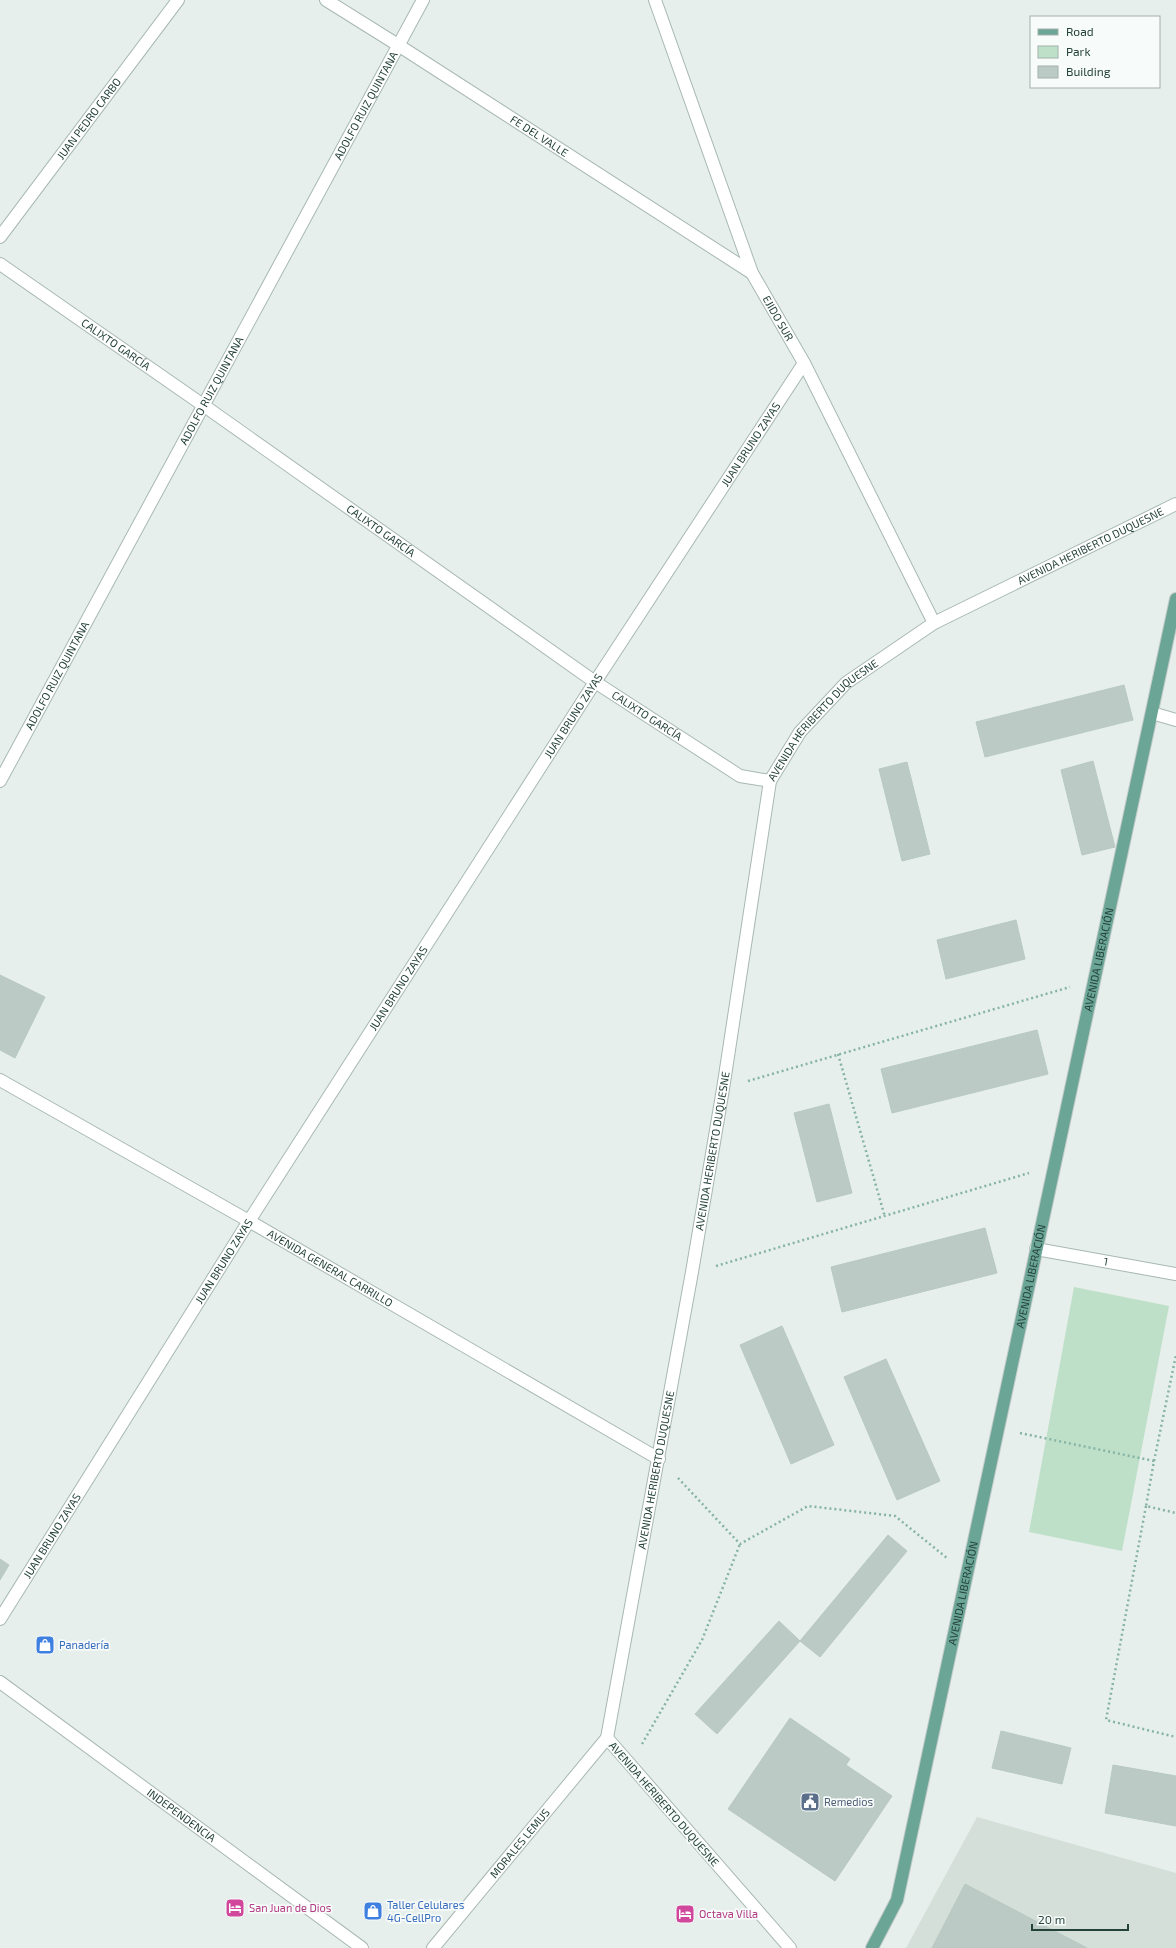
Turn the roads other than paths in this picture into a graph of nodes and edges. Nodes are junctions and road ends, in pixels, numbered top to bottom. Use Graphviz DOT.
graph roads {
  1 [pos="178,0"];
  2 [pos="326,0"];
  3 [pos="424,0"];
  4 [pos="655,0"];
  5 [pos="398,44"];
  6 [pos="0,237"];
  7 [pos="0,264"];
  8 [pos="752,273"];
  9 [pos="804,363"];
  10 [pos="204,405"];
  11 [pos="1176,504"];
  12 [pos="1176,599"];
  13 [pos="934,623"];
  14 [pos="595,682"];
  15 [pos="1152,713"];
  16 [pos="1176,720"];
  17 [pos="0,781"];
  18 [pos="770,781"];
  19 [pos="0,1080"];
  20 [pos="249,1221"];
  21 [pos="1036,1249"];
  22 [pos="1176,1274"];
  23 [pos="659,1459"];
  24 [pos="0,1619"];
  25 [pos="0,1682"];
  26 [pos="607,1738"];
  27 [pos="362,1948"];
  28 [pos="433,1948"];
  29 [pos="790,1948"];
  30 [pos="872,1948"];
  1 -- 6 [label="street, JUAN PEDRO CARBO"];
  2 -- 5 [label="street, FE DEL VALLE"];
  3 -- 5 [label="street, ADOLFO RUIZ QUINTANA"];
  4 -- 8 [label="street, EJIDO SUR"];
  5 -- 8 [label="street, FE DEL VALLE"];
  5 -- 10 [label="street, ADOLFO RUIZ QUINTANA"];
  7 -- 10 [label="street, CALIXTO GARCÍA"];
  8 -- 9 [label="street, EJIDO SUR"];
  9 -- 13 [label="street, EJIDO SUR"];
  9 -- 14 [label="street, JUAN BRUNO ZAYAS"];
  10 -- 14 [label="street, CALIXTO GARCÍA"];
  10 -- 17 [label="street, ADOLFO RUIZ QUINTANA"];
  11 -- 13 [label="street, AVENIDA HERIBERTO DUQUESNE"];
  12 -- 15 [label="main road, AVENIDA LIBERACIÓN"];
  13 -- 18 [label="street, AVENIDA HERIBERTO DUQUESNE"];
  14 -- 18 [label="street, CALIXTO GARCÍA"];
  14 -- 20 [label="street, JUAN BRUNO ZAYAS"];
  15 -- 16 [label="street"];
  15 -- 21 [label="main road, AVENIDA LIBERACIÓN"];
  18 -- 23 [label="street, AVENIDA HERIBERTO DUQUESNE"];
  19 -- 20 [label="street, AVENIDA GENERAL CARRILLO"];
  20 -- 23 [label="street, AVENIDA GENERAL CARRILLO"];
  20 -- 24 [label="street, JUAN BRUNO ZAYAS"];
  21 -- 22 [label="street, 1"];
  21 -- 30 [label="main road, AVENIDA LIBERACIÓN"];
  23 -- 26 [label="street, AVENIDA HERIBERTO DUQUESNE"];
  25 -- 27 [label="street, INDEPENDENCIA"];
  26 -- 28 [label="street, MORALES LEMUS"];
  26 -- 29 [label="street, AVENIDA HERIBERTO DUQUESNE"];
}
